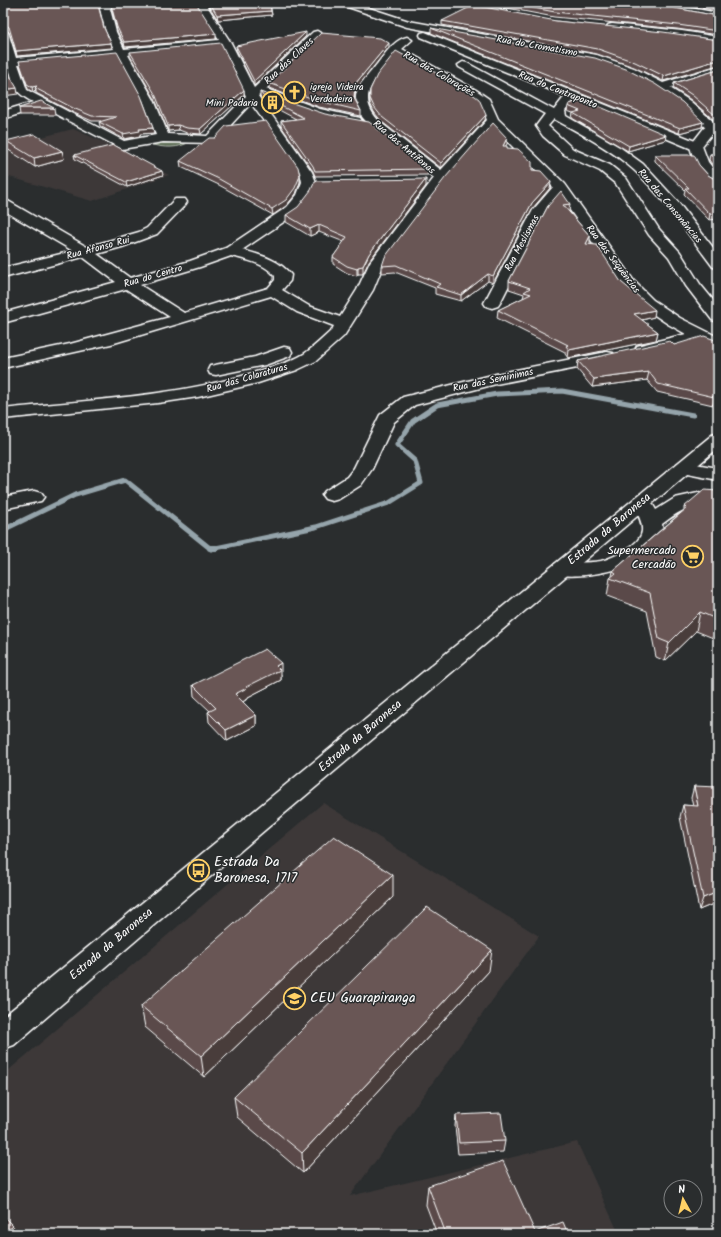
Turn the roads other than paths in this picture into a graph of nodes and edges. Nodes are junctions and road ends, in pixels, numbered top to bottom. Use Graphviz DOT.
graph roads {
  1 [pos="109,3"];
  2 [pos="200,3"];
  3 [pos="345,3"];
  4 [pos="465,3"];
  5 [pos="648,3"];
  6 [pos="512,14"];
  7 [pos="717,16"];
  8 [pos="603,26"];
  9 [pos="425,31"];
  10 [pos="3,32"];
  11 [pos="317,34"];
  12 [pos="718,40"];
  13 [pos="226,43"];
  14 [pos="395,49"];
  15 [pos="121,52"];
  16 [pos="8,61"];
  17 [pos="454,61"];
  18 [pos="718,70"];
  19 [pos="664,86"];
  20 [pos="255,93"];
  21 [pos="573,95"];
  22 [pos="42,103"];
  23 [pos="3,115"];
  24 [pos="557,116"];
  25 [pos="493,120"];
  26 [pos="373,122"];
  27 [pos="716,126"];
  28 [pos="163,138"];
  29 [pos="210,140"];
  30 [pos="122,145"];
  31 [pos="696,146"];
  32 [pos="193,150"];
  33 [pos="158,151"];
  34 [pos="440,179"];
  35 [pos="423,180"];
  36 [pos="309,182"];
  37 [pos="322,182"];
  38 [pos="718,182"];
  39 [pos="560,187"];
  40 [pos="180,202"];
  41 [pos="3,204"];
  42 [pos="231,251"];
  43 [pos="85,252"];
  44 [pos="718,264"];
  45 [pos="3,273"];
  46 [pos="128,284"];
  47 [pos="273,292"];
  48 [pos="492,303"];
  49 [pos="718,317"];
  50 [pos="3,318"];
  51 [pos="182,318"];
  52 [pos="341,329"];
  53 [pos="700,335"];
  54 [pos="718,344"];
  55 [pos="3,363"];
  56 [pos="216,370"];
  57 [pos="3,414"];
  58 [pos="718,439"];
  59 [pos="684,468"];
  60 [pos="718,474"];
  61 [pos="332,495"];
  62 [pos="34,496"];
  63 [pos="3,502"];
  64 [pos="718,502"];
  65 [pos="647,512"];
  66 [pos="562,569"];
  67 [pos="3,1035"];
  1 -- 15 [label="street"];
  2 -- 13 [label="street"];
  3 -- 9 [label="street, Rua do Cromatismo"];
  4 -- 6 [label="street"];
  5 -- 7 [label="street"];
  8 -- 12 [label="street"];
  9 -- 14 [label="street, Rua das Antífonas"];
  9 -- 19 [label="street, Rua do Cromatismo"];
  9 -- 21 [label="street, Rua do Contraponto"];
  10 -- 16 [label="street"];
  11 -- 20 [label="street, Rua das Claves"];
  13 -- 15 [label="street"];
  13 -- 20 [label="street"];
  14 -- 25 [label="street, Rua das Colorações"];
  14 -- 26 [label="street, Rua das Antífonas"];
  15 -- 16 [label="street"];
  15 -- 28 [label="street"];
  16 -- 22 [label="street"];
  17 -- 24 [label="street, Rua das Consonâncias"];
  18 -- 19 [label="street"];
  19 -- 27 [label="street, Rua do Cromatismo"];
  20 -- 26 [label="street"];
  20 -- 29 [label="street, Rua das Claves"];
  20 -- 36 [label="street"];
  21 -- 24 [label="street"];
  21 -- 31 [label="street, Rua do Contraponto"];
  22 -- 23 [label="street"];
  22 -- 30 [label="street"];
  24 -- 44 [label="street, Rua das Consonâncias"];
  24 -- 49 [label="street"];
  25 -- 34 [label="street, Rua das Colaraturas"];
  25 -- 39 [label="street"];
  26 -- 34 [label="street, Rua das Antífonas"];
  27 -- 31 [label="street"];
  28 -- 29 [label="street"];
  28 -- 30 [label="street"];
  29 -- 32 [label="street, Rua das Claves"];
  30 -- 33 [label="street"];
  31 -- 38 [label="street"];
  34 -- 35 [label="street"];
  34 -- 52 [label="street, Rua das Colaraturas"];
  36 -- 37 [label="street"];
  36 -- 42 [label="street, Rua do Centro"];
  39 -- 48 [label="street, Rua Meslismas"];
  39 -- 53 [label="street, Rua das Sequências"];
  40 -- 43 [label="street, Rua Afonso Rui"];
  41 -- 43 [label="street"];
  42 -- 46 [label="street, Rua do Centro"];
  42 -- 47 [label="street"];
  43 -- 45 [label="street, Rua Afonso Rui"];
  43 -- 46 [label="street"];
  46 -- 50 [label="street, Rua do Centro"];
  46 -- 51 [label="street"];
  47 -- 51 [label="street"];
  47 -- 52 [label="street"];
  51 -- 55 [label="street"];
  52 -- 56 [label="street"];
  52 -- 57 [label="street, Rua das Colaraturas"];
  53 -- 54 [label="street, Rua das Sequências"];
  53 -- 61 [label="street, Rua das Seminimas"];
  58 -- 59 [label="street, Estrada da Baronesa"];
  59 -- 60 [label="street"];
  59 -- 65 [label="street, Estrada da Baronesa"];
  62 -- 63 [label="street"];
  64 -- 65 [label="street"];
  65 -- 66 [label="street, Estrada da Baronesa"];
  65 -- 66 [label="street"];
  66 -- 67 [label="street, Estrada da Baronesa"];
}
